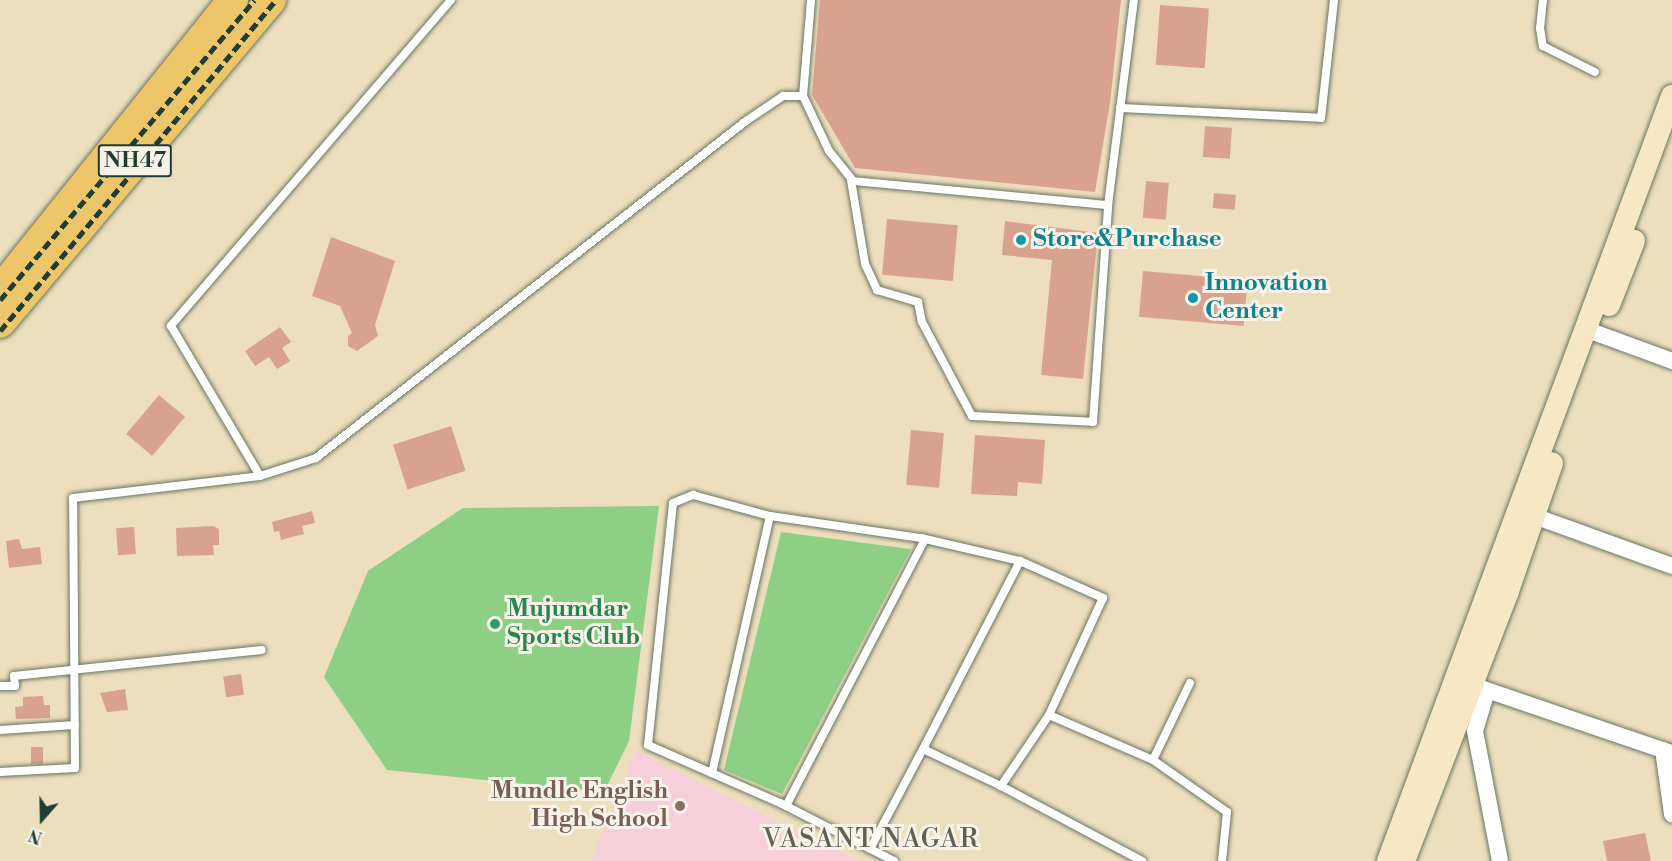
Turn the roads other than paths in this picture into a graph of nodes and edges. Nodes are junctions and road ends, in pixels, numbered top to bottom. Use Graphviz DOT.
graph roads {
  1 [pos="232,0"];
  2 [pos="271,0"];
  3 [pos="451,0"];
  4 [pos="811,0"];
  5 [pos="1134,0"];
  6 [pos="1334,0"];
  7 [pos="1544,0"];
  8 [pos="1595,72"];
  9 [pos="803,96"];
  10 [pos="1672,96"];
  11 [pos="1120,108"];
  12 [pos="1672,138"];
  13 [pos="850,180"];
  14 [pos="1108,205"];
  15 [pos="0,290"];
  16 [pos="0,322"];
  17 [pos="1592,332"];
  18 [pos="1672,361"];
  19 [pos="260,476"];
  20 [pos="1526,513"];
  21 [pos="770,516"];
  22 [pos="925,539"];
  23 [pos="1020,561"];
  24 [pos="1672,566"];
  25 [pos="262,650"];
  26 [pos="74,669"];
  27 [pos="1190,683"];
  28 [pos="1472,685"];
  29 [pos="0,686"];
  30 [pos="1049,715"];
  31 [pos="75,725"];
  32 [pos="0,730"];
  33 [pos="923,749"];
  34 [pos="1668,752"];
  35 [pos="1153,760"];
  36 [pos="0,772"];
  37 [pos="712,773"];
  38 [pos="1001,786"];
  39 [pos="786,806"];
  40 [pos="1672,814"];
  41 [pos="870,849"];
  42 [pos="894,861"];
  43 [pos="1142,861"];
  44 [pos="1222,861"];
  45 [pos="1388,861"];
  46 [pos="1404,861"];
  47 [pos="1500,861"];
  1 -- 15 [label="highway, NH47"];
  2 -- 16 [label="highway, NH47"];
  3 -- 19 [label="lane"];
  4 -- 9 [label="lane"];
  5 -- 11 [label="lane"];
  6 -- 11 [label="lane"];
  7 -- 8 [label="lane"];
  9 -- 13 [label="lane"];
  9 -- 19 [label="lane"];
  10 -- 17 [label="main road"];
  11 -- 14 [label="lane"];
  12 -- 17 [label="main road"];
  13 -- 14 [label="lane"];
  13 -- 14 [label="lane"];
  17 -- 18 [label="street"];
  17 -- 20 [label="main road"];
  19 -- 26 [label="lane"];
  20 -- 24 [label="street"];
  20 -- 28 [label="main road"];
  21 -- 22 [label="lane"];
  21 -- 37 [label="lane"];
  21 -- 37 [label="lane"];
  22 -- 23 [label="lane"];
  22 -- 39 [label="lane"];
  23 -- 30 [label="lane"];
  23 -- 33 [label="lane"];
  25 -- 26 [label="lane"];
  26 -- 29 [label="lane"];
  26 -- 31 [label="lane"];
  27 -- 35 [label="lane"];
  28 -- 34 [label="street"];
  28 -- 45 [label="main road"];
  28 -- 46 [label="main road"];
  28 -- 47 [label="street"];
  30 -- 35 [label="lane"];
  30 -- 38 [label="lane"];
  31 -- 32 [label="lane"];
  31 -- 36 [label="lane"];
  33 -- 38 [label="lane"];
  33 -- 41 [label="lane"];
  34 -- 40 [label="street"];
  35 -- 44 [label="lane"];
  37 -- 39 [label="lane"];
  38 -- 43 [label="lane"];
  39 -- 41 [label="lane"];
  41 -- 42 [label="lane"];
}
